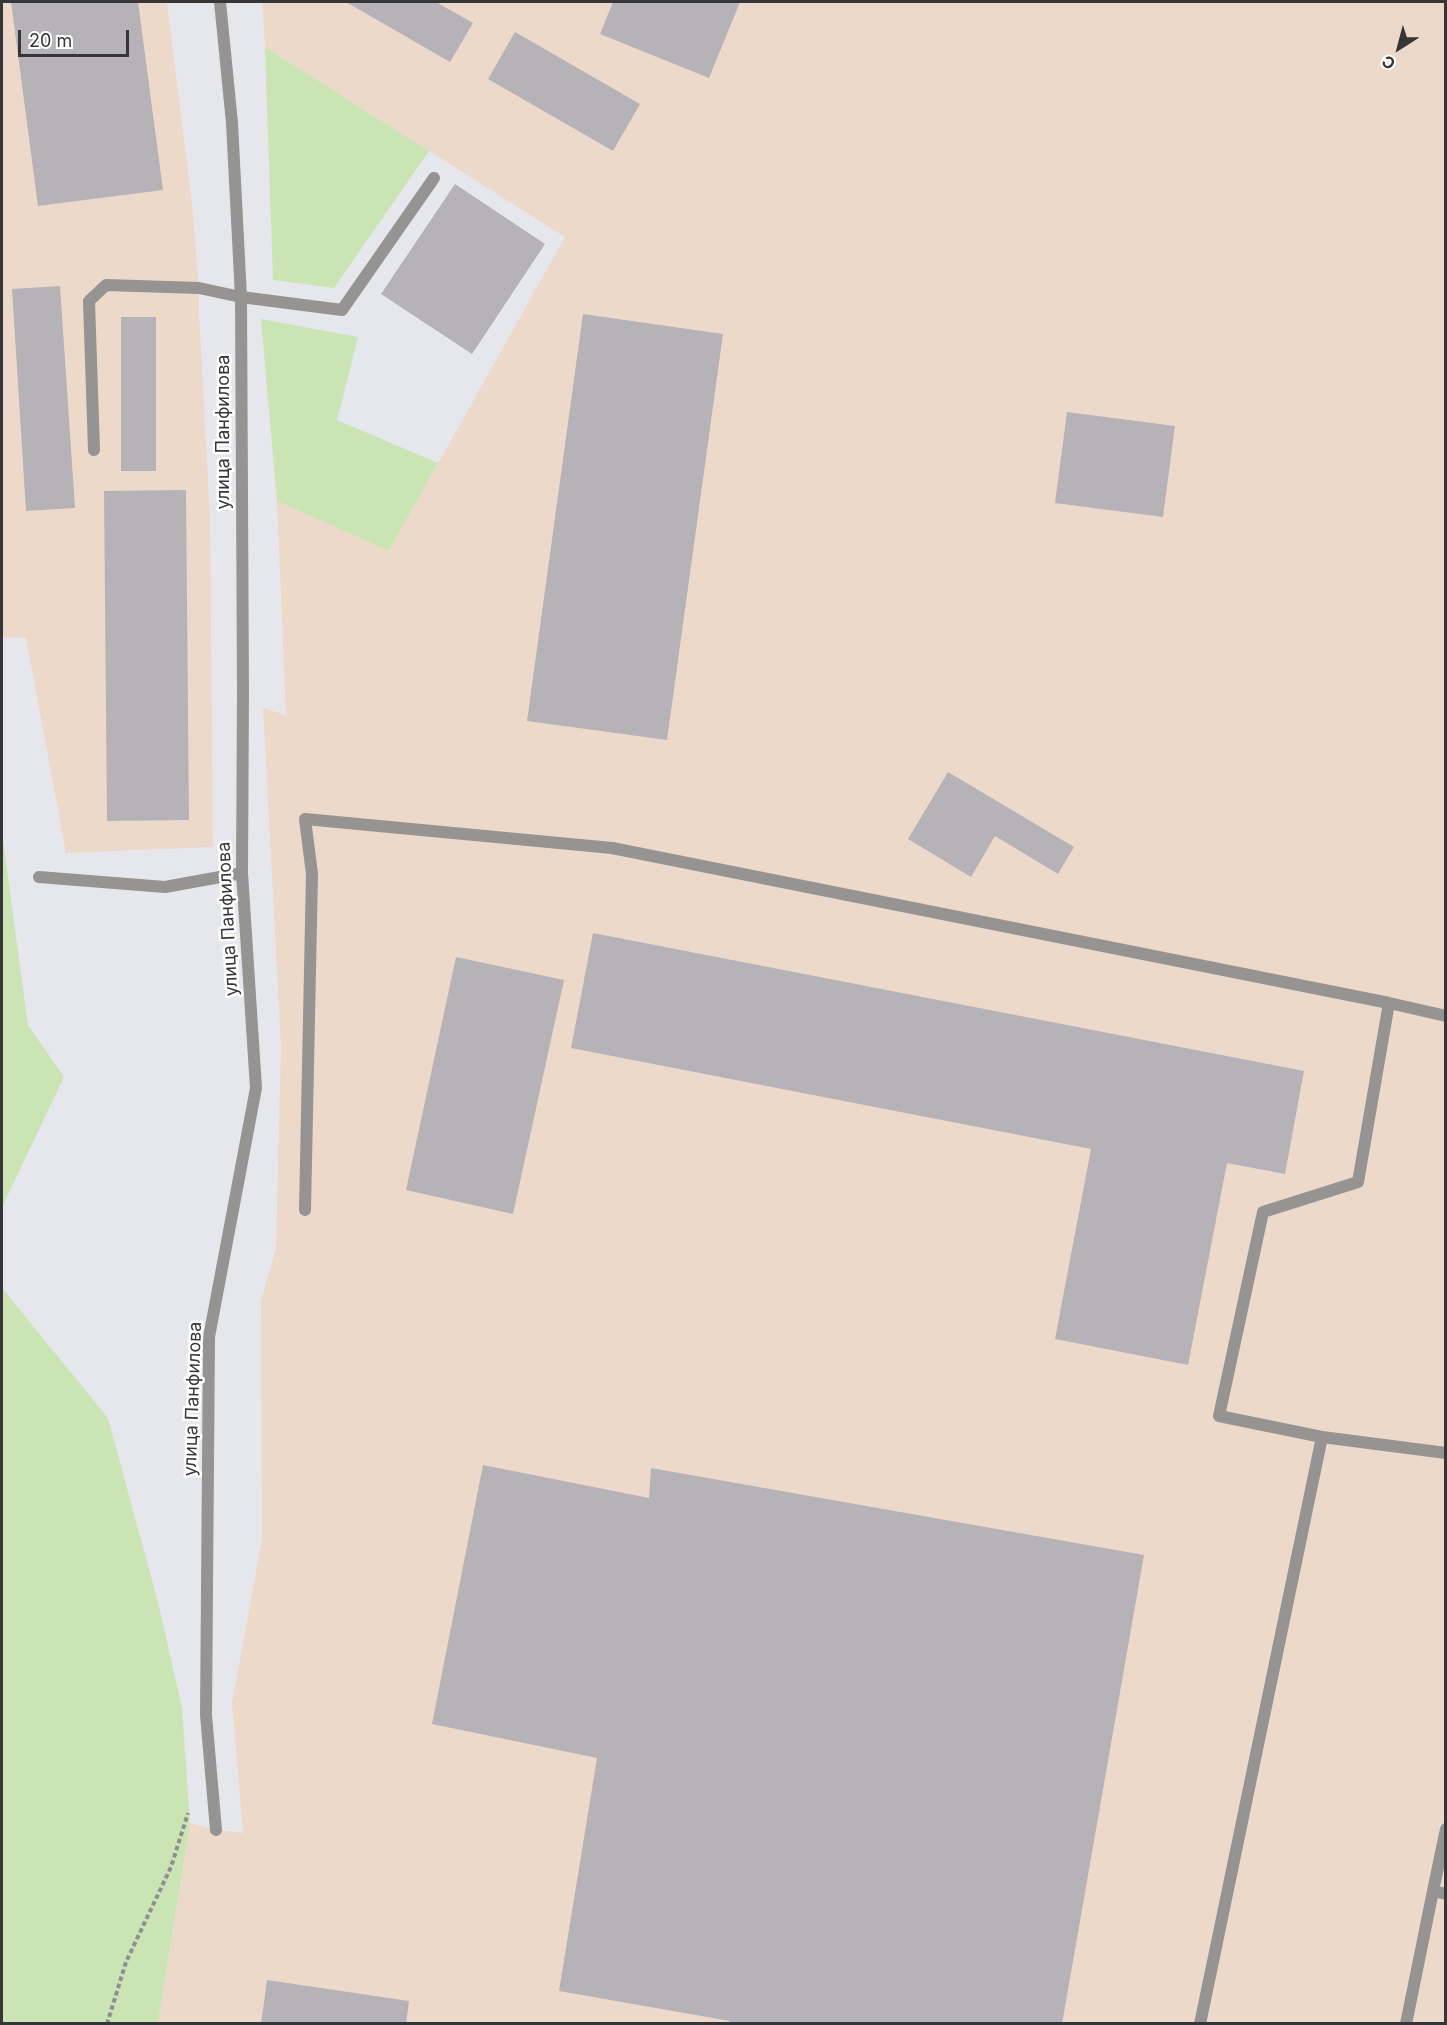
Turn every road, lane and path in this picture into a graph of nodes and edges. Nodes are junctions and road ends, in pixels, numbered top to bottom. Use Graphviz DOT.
graph roads {
  1 [pos="220,2"];
  2 [pos="434,178"];
  3 [pos="241,297"];
  4 [pos="94,450"];
  5 [pos="242,873"];
  6 [pos="39,877"];
  7 [pos="1389,1004"];
  8 [pos="1446,1016"];
  9 [pos="305,1210"];
  10 [pos="1322,1437"];
  11 [pos="1446,1454"];
  12 [pos="191,1803"];
  13 [pos="216,1830"];
  14 [pos="1446,1830"];
  15 [pos="1439,1893"];
  16 [pos="107,2024"];
  17 [pos="1200,2024"];
  18 [pos="1406,2024"];
  1 -- 3 [label="street, улица Панфилова"];
  2 -- 3 [label="street"];
  3 -- 4 [label="street"];
  3 -- 5 [label="street, улица Панфилова"];
  5 -- 6 [label="street"];
  5 -- 13 [label="street, улица Панфилова"];
  7 -- 8 [label="street"];
  7 -- 9 [label="street"];
  7 -- 10 [label="street"];
  10 -- 11 [label="street"];
  10 -- 17 [label="street"];
  12 -- 16 [label="path"];
  14 -- 15 [label="street"];
  15 -- 18 [label="street"];
}
